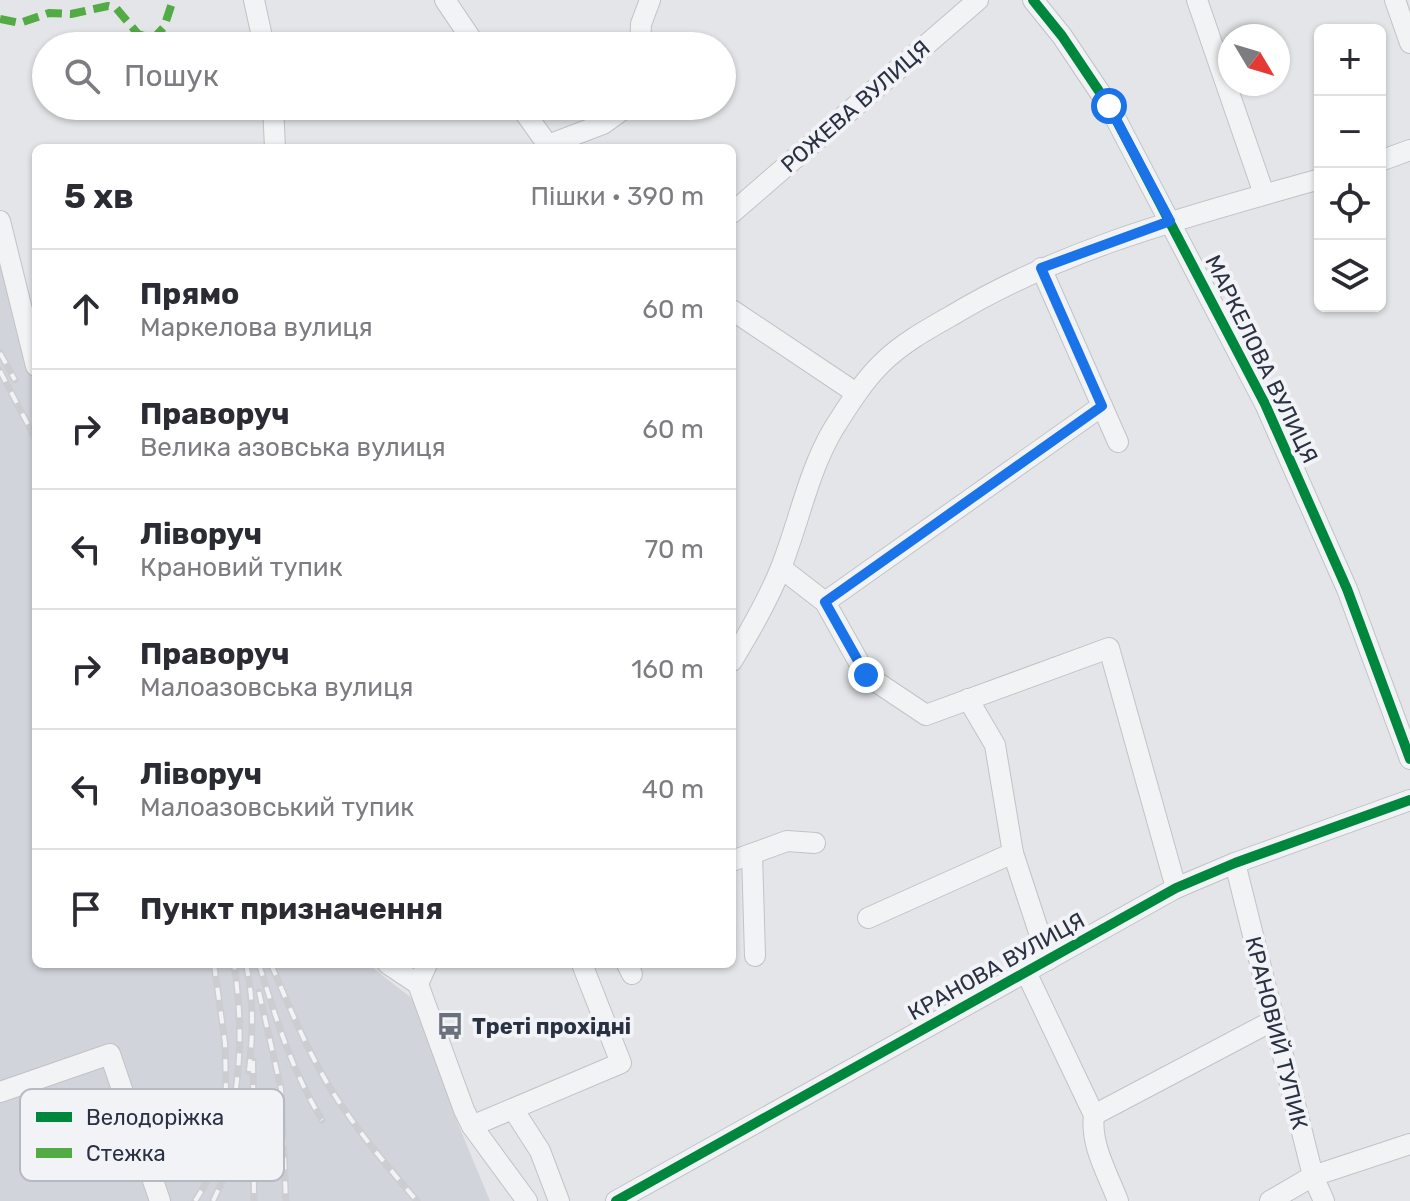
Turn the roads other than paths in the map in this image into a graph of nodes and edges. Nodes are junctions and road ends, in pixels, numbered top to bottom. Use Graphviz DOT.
graph roads {
  1 [pos="254,0"];
  2 [pos="445,0"];
  3 [pos="456,0"];
  4 [pos="650,0"];
  5 [pos="978,0"];
  6 [pos="1033,0"];
  7 [pos="1197,0"];
  8 [pos="1395,0"];
  9 [pos="459,22"];
  10 [pos="261,32"];
  11 [pos="466,32"];
  12 [pos="641,32"];
  13 [pos="1410,43"];
  14 [pos="274,120"];
  15 [pos="530,120"];
  16 [pos="609,120"];
  17 [pos="275,144"];
  18 [pos="548,144"];
  19 [pos="554,144"];
  20 [pos="1410,150"];
  21 [pos="1386,159"];
  22 [pos="1314,181"];
  23 [pos="1264,194"];
  24 [pos="736,210"];
  25 [pos="1170,221"];
  26 [pos="1,232"];
  27 [pos="1041,268"];
  28 [pos="736,313"];
  29 [pos="32,351"];
  30 [pos="856,393"];
  31 [pos="1102,406"];
  32 [pos="1118,442"];
  33 [pos="781,568"];
  34 [pos="825,602"];
  35 [pos="736,654"];
  36 [pos="968,699"];
  37 [pos="1410,759"];
  38 [pos="1410,800"];
  39 [pos="815,843"];
  40 [pos="1013,853"];
  41 [pos="742,858"];
  42 [pos="1235,863"];
  43 [pos="1176,888"];
  44 [pos="868,918"];
  45 [pos="755,956"];
  46 [pos="1048,960"];
  47 [pos="394,968"];
  48 [pos="425,968"];
  49 [pos="584,968"];
  50 [pos="1026,972"];
  51 [pos="418,984"];
  52 [pos="1274,1020"];
  53 [pos="122,1089"];
  54 [pos="0,1092"];
  55 [pos="513,1109"];
  56 [pos="1094,1115"];
  57 [pos="472,1126"];
  58 [pos="1410,1144"];
  59 [pos="1313,1176"];
  60 [pos="153,1181"];
  61 [pos="518,1199"];
  62 [pos="160,1201"];
  63 [pos="559,1201"];
  64 [pos="616,1201"];
  65 [pos="1118,1201"];
  66 [pos="1270,1201"];
  67 [pos="1324,1201"];
  1 -- 10 [label="street"];
  2 -- 9 [label="street"];
  3 -- 9 [label="street"];
  4 -- 12 [label="street"];
  5 -- 24 [label="street, РОЖЕВА ВУЛИЦЯ"];
  6 -- 25 [label="street, МАРКЕЛОВА ВУЛИЦЯ"];
  7 -- 23 [label="street"];
  8 -- 13 [label="street"];
  9 -- 11 [label="street"];
  14 -- 17 [label="street"];
  15 -- 18 [label="street"];
  16 -- 19 [label="street"];
  20 -- 21 [label="street"];
  22 -- 23 [label="street"];
  23 -- 25 [label="street"];
  25 -- 27 [label="street"];
  25 -- 37 [label="street, МАРКЕЛОВА ВУЛИЦЯ"];
  26 -- 29 [label="street"];
  27 -- 30 [label="street"];
  27 -- 31 [label="street"];
  28 -- 30 [label="street"];
  30 -- 33 [label="street"];
  31 -- 32 [label="street"];
  31 -- 34 [label="street"];
  33 -- 34 [label="street"];
  33 -- 35 [label="street"];
  34 -- 36 [label="street"];
  36 -- 40 [label="street"];
  36 -- 43 [label="street"];
  38 -- 42 [label="street, КРАНОВА ВУЛИЦЯ"];
  39 -- 41 [label="street"];
  40 -- 44 [label="street"];
  40 -- 46 [label="street"];
  41 -- 45 [label="street"];
  42 -- 43 [label="street, КРАНОВА ВУЛИЦЯ"];
  42 -- 52 [label="street, КРАНОВИЙ ТУПИК"];
  43 -- 46 [label="street, КРАНОВА ВУЛИЦЯ"];
  46 -- 50 [label="street, КРАНОВА ВУЛИЦЯ"];
  47 -- 51 [label="street"];
  48 -- 51 [label="street"];
  49 -- 55 [label="street"];
  50 -- 56 [label="street"];
  50 -- 64 [label="street, КРАНОВА ВУЛИЦЯ"];
  51 -- 57 [label="street"];
  52 -- 56 [label="street"];
  52 -- 59 [label="street, КРАНОВИЙ ТУПИК"];
  53 -- 54 [label="street"];
  55 -- 57 [label="street"];
  55 -- 63 [label="street"];
  56 -- 65 [label="street"];
  57 -- 61 [label="street"];
  58 -- 59 [label="street"];
  59 -- 66 [label="street"];
  59 -- 67 [label="street, КРАНОВИЙ ТУПИК"];
  60 -- 62 [label="street"];
}
